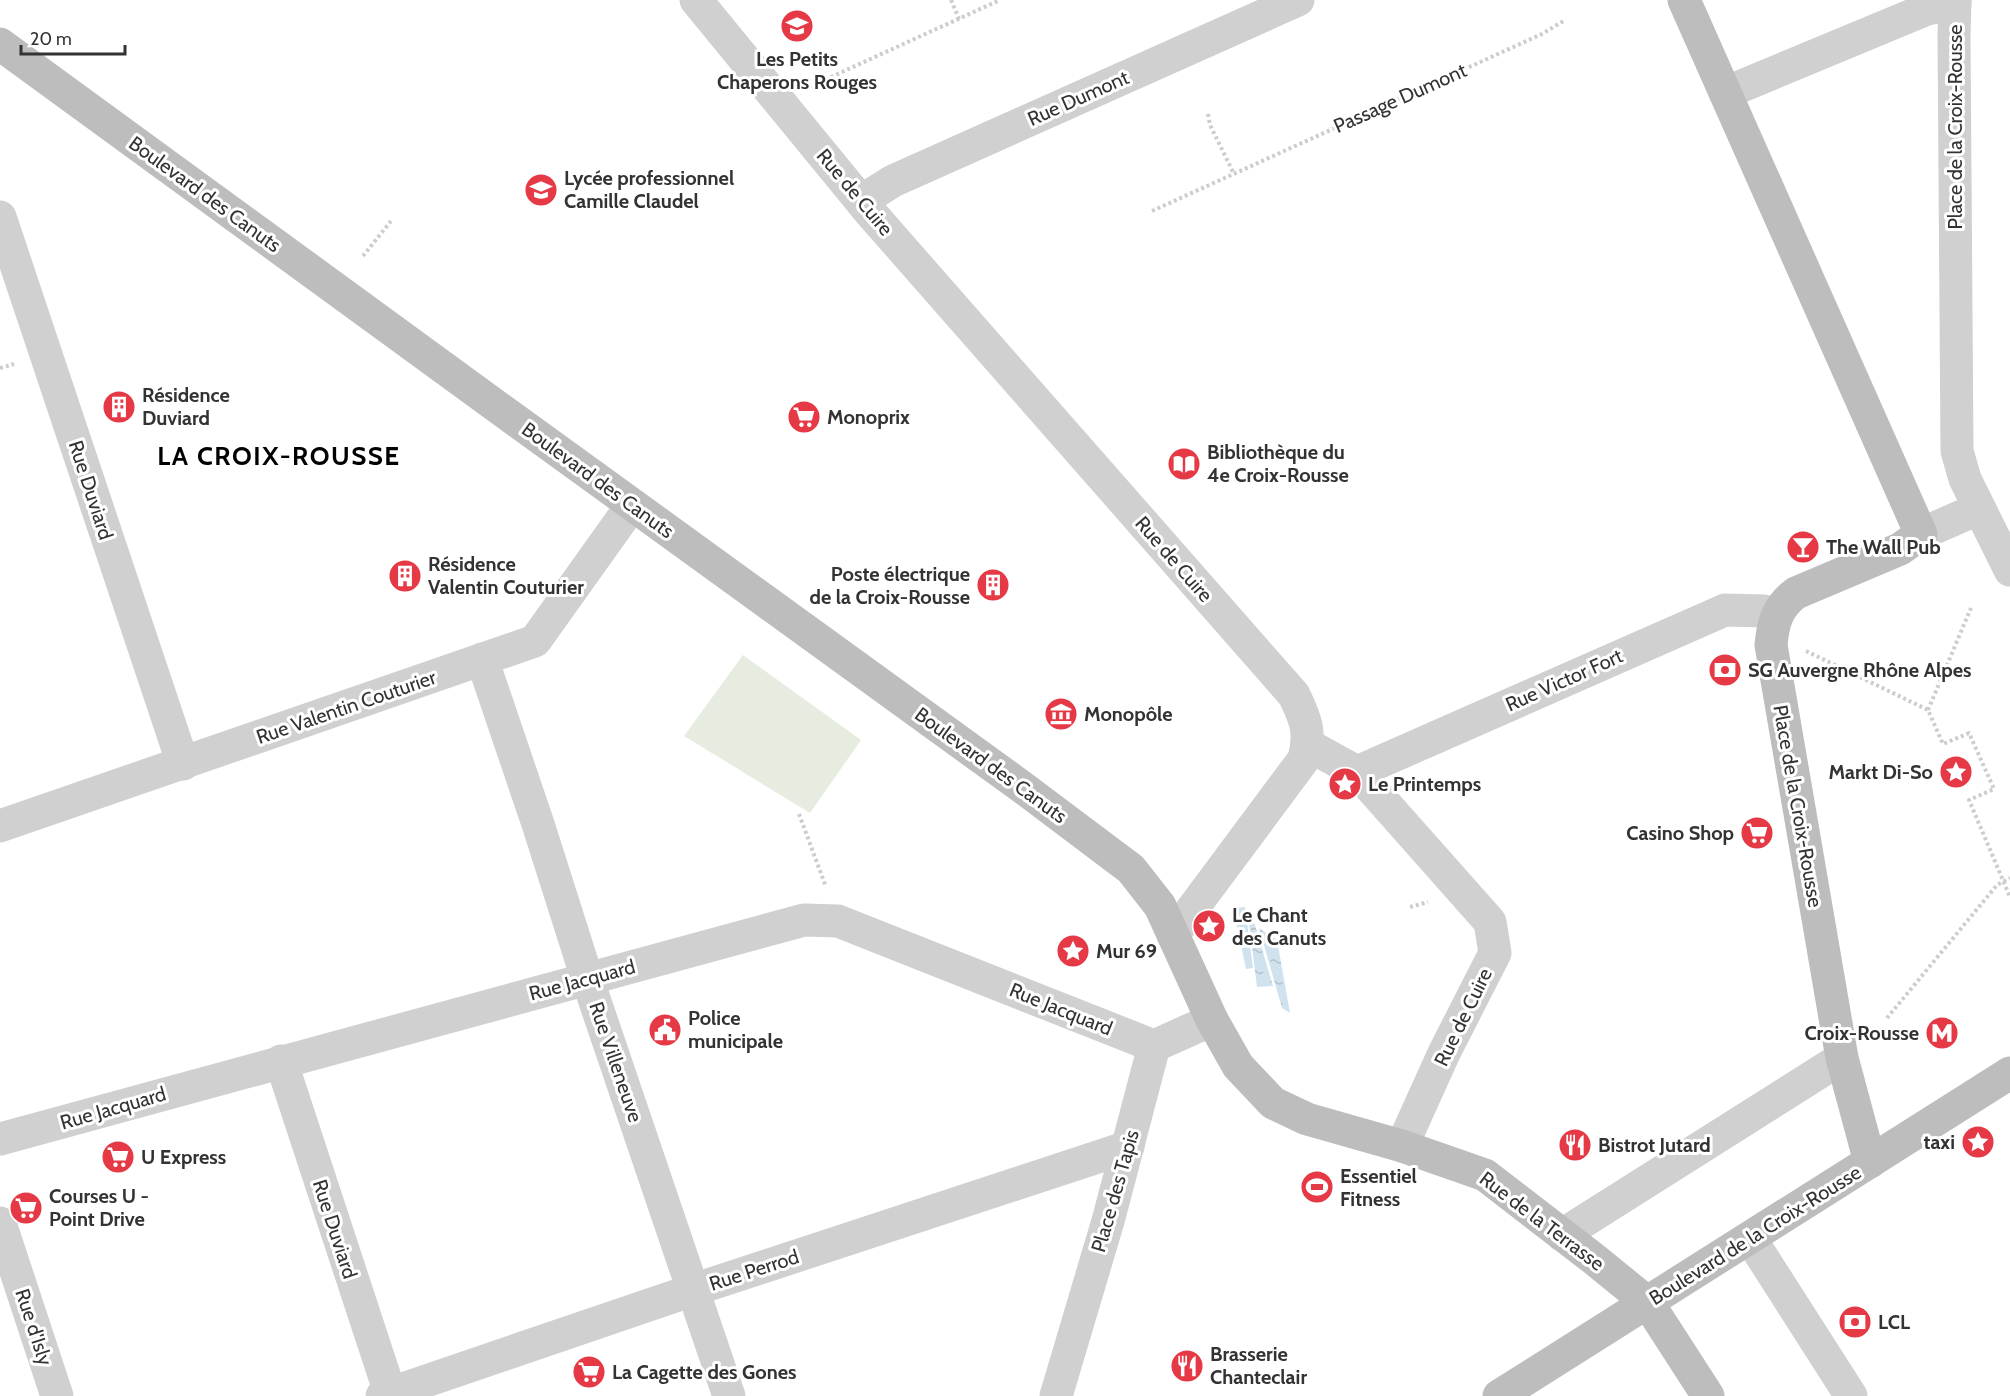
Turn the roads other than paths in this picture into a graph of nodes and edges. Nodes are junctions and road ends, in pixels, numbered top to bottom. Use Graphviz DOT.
graph roads {
  1 [pos="696,0"];
  2 [pos="1298,0"];
  3 [pos="1684,0"];
  4 [pos="1955,2"];
  5 [pos="0,44"];
  6 [pos="1725,93"];
  7 [pos="861,201"];
  8 [pos="0,217"];
  9 [pos="632,505"];
  10 [pos="1978,509"];
  11 [pos="1921,534"];
  12 [pos="2010,570"];
  13 [pos="1773,627"];
  14 [pos="482,660"];
  15 [pos="1308,745"];
  16 [pos="183,764"];
  17 [pos="1357,772"];
  18 [pos="0,826"];
  19 [pos="1173,935"];
  20 [pos="587,978"];
  21 [pos="1212,1020"];
  22 [pos="1154,1047"];
  23 [pos="1842,1058"];
  24 [pos="281,1062"];
  25 [pos="2010,1072"];
  26 [pos="0,1140"];
  27 [pos="1402,1146"];
  28 [pos="1128,1147"];
  29 [pos="1870,1162"];
  30 [pos="0,1223"];
  31 [pos="1562,1235"];
  32 [pos="1750,1238"];
  33 [pos="693,1290"];
  34 [pos="1648,1303"];
  35 [pos="387,1395"];
  36 [pos="57,1396"];
  37 [pos="729,1396"];
  38 [pos="1056,1396"];
  39 [pos="1500,1396"];
  40 [pos="1708,1396"];
  41 [pos="1851,1396"];
  1 -- 7 [label="street, Rue de Cuire"];
  2 -- 7 [label="street, Rue Dumont"];
  3 -- 6 [label="main road"];
  4 -- 6 [label="street, Place de la Croix-Rousse"];
  4 -- 10 [label="street, Place de la Croix-Rousse"];
  5 -- 9 [label="main road, Boulevard des Canuts"];
  6 -- 11 [label="main road"];
  7 -- 15 [label="street, Rue de Cuire"];
  8 -- 16 [label="street, Rue Duviard"];
  9 -- 14 [label="street, Rue Valentin Couturier"];
  9 -- 19 [label="main road, Boulevard des Canuts"];
  10 -- 11 [label="street"];
  10 -- 12 [label="street, Place de la Croix-Rousse"];
  11 -- 13 [label="main road"];
  13 -- 17 [label="street, Rue Victor Fort"];
  13 -- 23 [label="main road, Place de la Croix-Rousse"];
  14 -- 16 [label="street, Rue Valentin Couturier"];
  14 -- 20 [label="street, Rue Villeneuve"];
  15 -- 17 [label="street, Rue de Cuire"];
  15 -- 19 [label="street"];
  16 -- 18 [label="street, Rue Valentin Couturier"];
  17 -- 27 [label="street, Rue de Cuire"];
  19 -- 21 [label="main road, Rue de la Terrasse"];
  20 -- 22 [label="street, Rue Jacquard"];
  20 -- 24 [label="street, Rue Jacquard"];
  20 -- 33 [label="street, Rue Villeneuve"];
  21 -- 22 [label="street"];
  21 -- 27 [label="main road, Rue de la Terrasse"];
  22 -- 28 [label="street, Place des Tapis"];
  23 -- 29 [label="main road, Place de la Croix-Rousse"];
  23 -- 31 [label="street"];
  24 -- 26 [label="street, Rue Jacquard"];
  24 -- 35 [label="street, Rue Duviard"];
  25 -- 29 [label="main road, Boulevard de la Croix-Rousse"];
  27 -- 31 [label="main road, Rue de la Terrasse"];
  28 -- 33 [label="street, Rue Perrod"];
  28 -- 38 [label="street, Place des Tapis"];
  29 -- 32 [label="main road, Boulevard de la Croix-Rousse"];
  30 -- 36 [label="street, Rue d'Isly"];
  31 -- 34 [label="main road, Rue de la Terrasse"];
  32 -- 34 [label="main road, Boulevard de la Croix-Rousse"];
  32 -- 41 [label="street"];
  33 -- 35 [label="street, Rue Perrod"];
  33 -- 37 [label="street, Rue Villeneuve"];
  34 -- 39 [label="main road, Boulevard de la Croix-Rousse"];
  34 -- 40 [label="main road, Rue de la Terrasse"];
}
